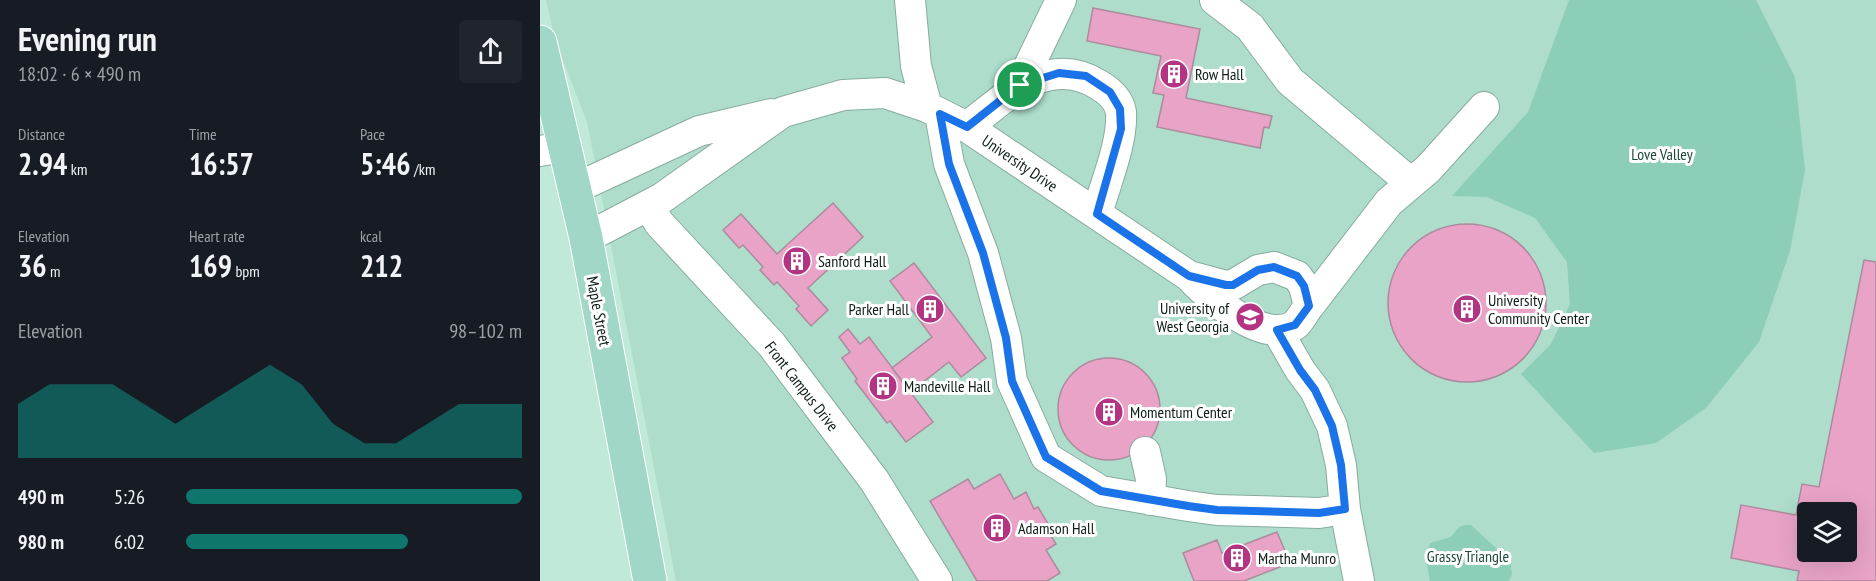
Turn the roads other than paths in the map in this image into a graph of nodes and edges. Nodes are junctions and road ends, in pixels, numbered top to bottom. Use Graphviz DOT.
graph roads {
  1 [pos="910,0"];
  2 [pos="1062,0"];
  3 [pos="1215,0"];
  4 [pos="542,56"];
  5 [pos="1020,85"];
  6 [pos="1484,107"];
  7 [pos="934,111"];
  8 [pos="783,112"];
  9 [pos="967,127"];
  10 [pos="552,149"];
  11 [pos="1412,183"];
  12 [pos="574,189"];
  13 [pos="649,206"];
  14 [pos="1097,214"];
  15 [pos="586,238"];
  16 [pos="1189,276"];
  17 [pos="1309,306"];
  18 [pos="1277,330"];
  19 [pos="1146,452"];
  20 [pos="1150,500"];
  21 [pos="1345,509"];
  22 [pos="650,581"];
  23 [pos="938,581"];
  24 [pos="1359,581"];
  1 -- 7 [label="street"];
  2 -- 5 [label="street"];
  3 -- 11 [label="street"];
  4 -- 10 [label="main road, Maple Street"];
  5 -- 9 [label="street"];
  5 -- 14 [label="street"];
  6 -- 11 [label="street"];
  7 -- 8 [label="street, University Drive"];
  7 -- 9 [label="street, University Drive"];
  7 -- 20 [label="street"];
  8 -- 12 [label="street"];
  8 -- 13 [label="street, University Drive"];
  9 -- 14 [label="street, University Drive"];
  10 -- 12 [label="main road, Maple Street"];
  11 -- 17 [label="street"];
  12 -- 15 [label="main road, Maple Street"];
  13 -- 15 [label="street, University Drive"];
  13 -- 23 [label="street, Front Campus Drive"];
  14 -- 16 [label="street, University Drive"];
  15 -- 22 [label="main road, Maple Street"];
  16 -- 17 [label="street, University Drive"];
  16 -- 18 [label="street, University Drive"];
  17 -- 18 [label="street"];
  18 -- 21 [label="street"];
  19 -- 20 [label="street"];
  20 -- 21 [label="street"];
  21 -- 24 [label="street"];
}
